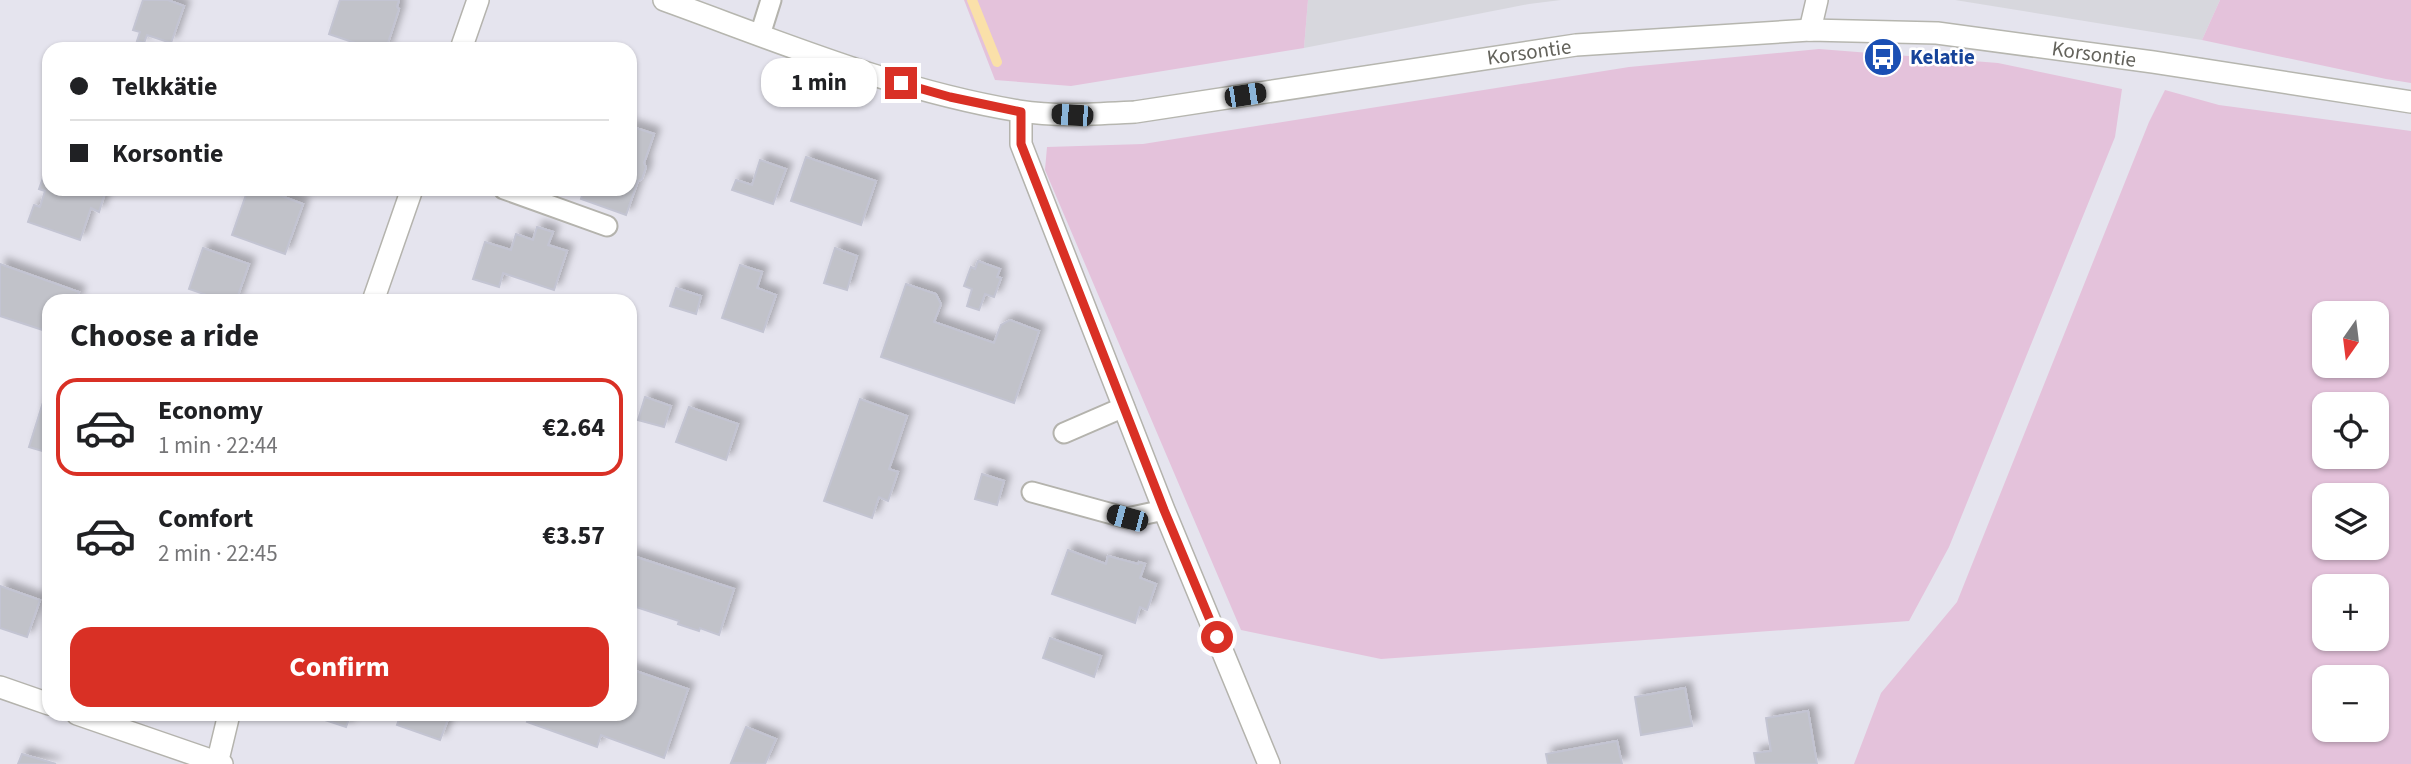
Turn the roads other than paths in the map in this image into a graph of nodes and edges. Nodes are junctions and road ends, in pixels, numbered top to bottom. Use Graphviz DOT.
graph roads {
  1 [pos="478,0"];
  2 [pos="664,0"];
  3 [pos="771,0"];
  4 [pos="1817,0"];
  5 [pos="1810,30"];
  6 [pos="760,35"];
  7 [pos="463,42"];
  8 [pos="2411,102"];
  9 [pos="1021,112"];
  10 [pos="410,196"];
  11 [pos="523,196"];
  12 [pos="607,226"];
  13 [pos="375,294"];
  14 [pos="1124,407"];
  15 [pos="1064,433"];
  16 [pos="1032,492"];
  17 [pos="1164,510"];
  18 [pos="0,687"];
  19 [pos="42,702"];
  20 [pos="97,721"];
  21 [pos="227,721"];
  22 [pos="218,763"];
  23 [pos="1269,764"];
  1 -- 7 [label="main road"];
  2 -- 6 [label="main road, Korsontie"];
  3 -- 6 [label="lane"];
  4 -- 5 [label="main road"];
  5 -- 8 [label="main road, Korsontie"];
  5 -- 9 [label="main road, Korsontie"];
  6 -- 9 [label="main road, Korsontie"];
  9 -- 14 [label="main road"];
  10 -- 13 [label="main road"];
  11 -- 12 [label="lane"];
  14 -- 15 [label="lane"];
  14 -- 17 [label="main road"];
  16 -- 17 [label="lane"];
  17 -- 23 [label="main road"];
  18 -- 19 [label="main road"];
  20 -- 22 [label="main road"];
  21 -- 22 [label="main road"];
}
